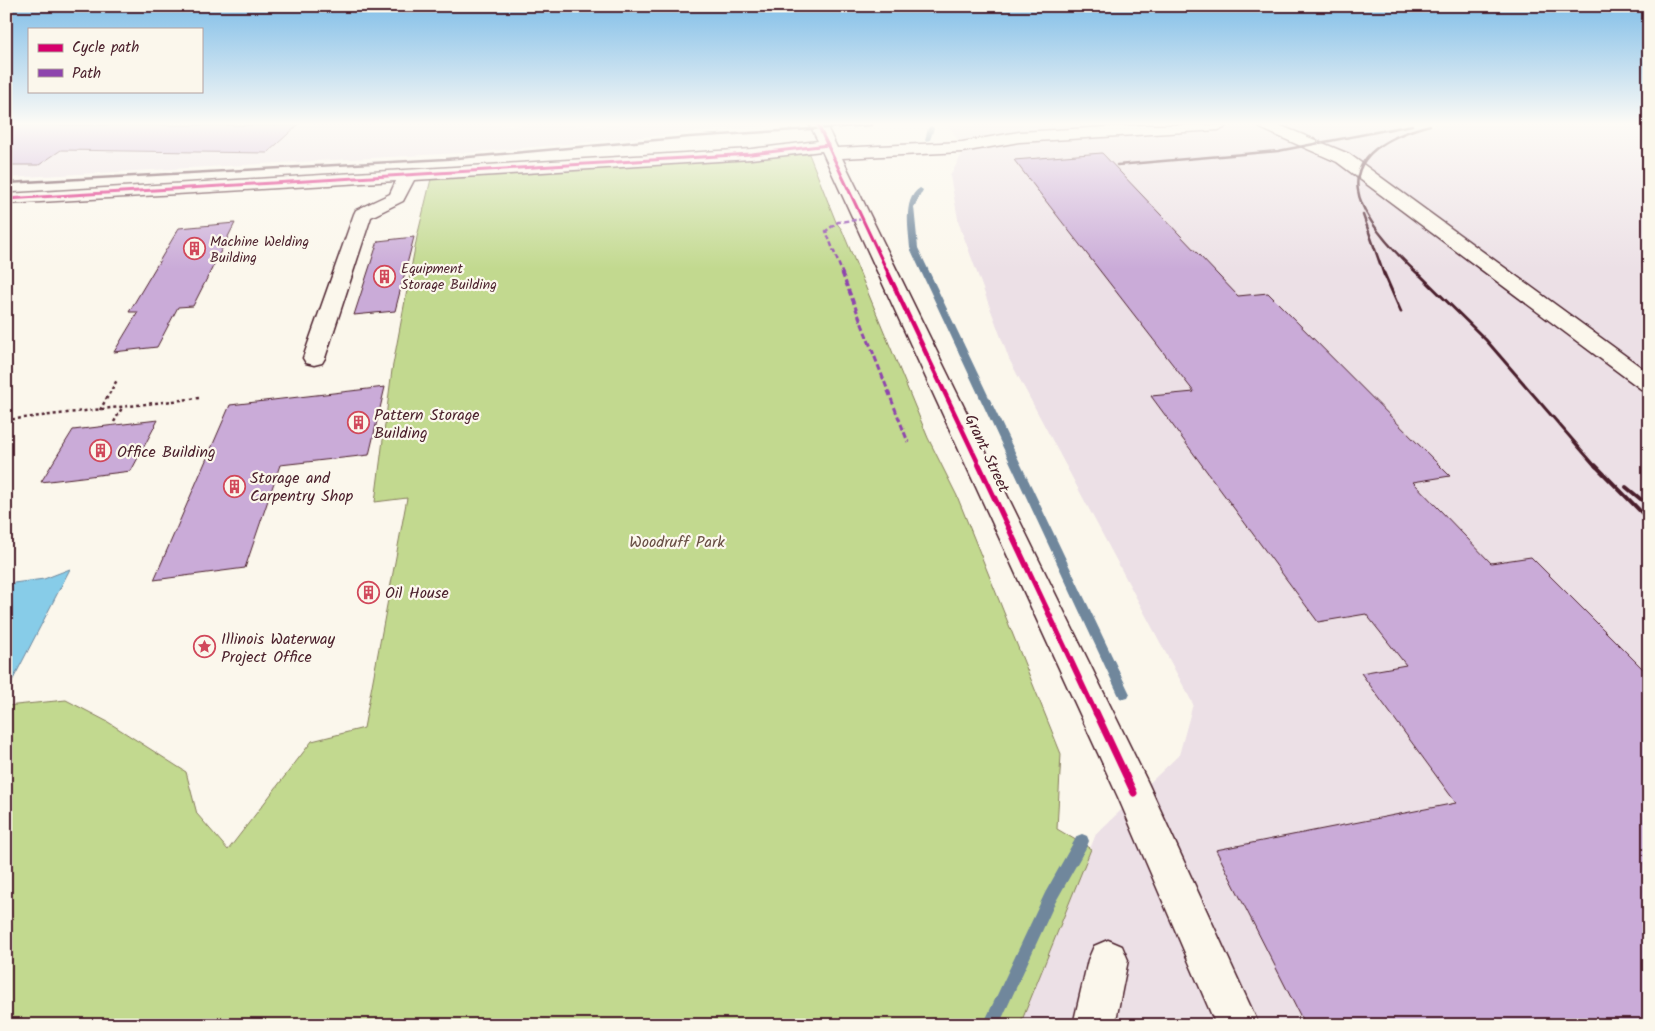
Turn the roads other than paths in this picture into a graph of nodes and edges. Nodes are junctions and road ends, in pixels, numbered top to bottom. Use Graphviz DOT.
graph roads {
  1 [pos="439,173"];
  2 [pos="841,173"];
  3 [pos="1363,173"];
  4 [pos="408,175"];
  5 [pos="6,199"];
  6 [pos="314,358"];
  7 [pos="1649,384"];
  8 [pos="1108,960"];
  9 [pos="1094,1025"];
  10 [pos="1238,1025"];
  1 -- 4 [label="street"];
  2 -- 10 [label="street, Grant Street"];
  3 -- 7 [label="street"];
  4 -- 5 [label="street"];
  4 -- 6 [label="street"];
  8 -- 9 [label="street"];
}
